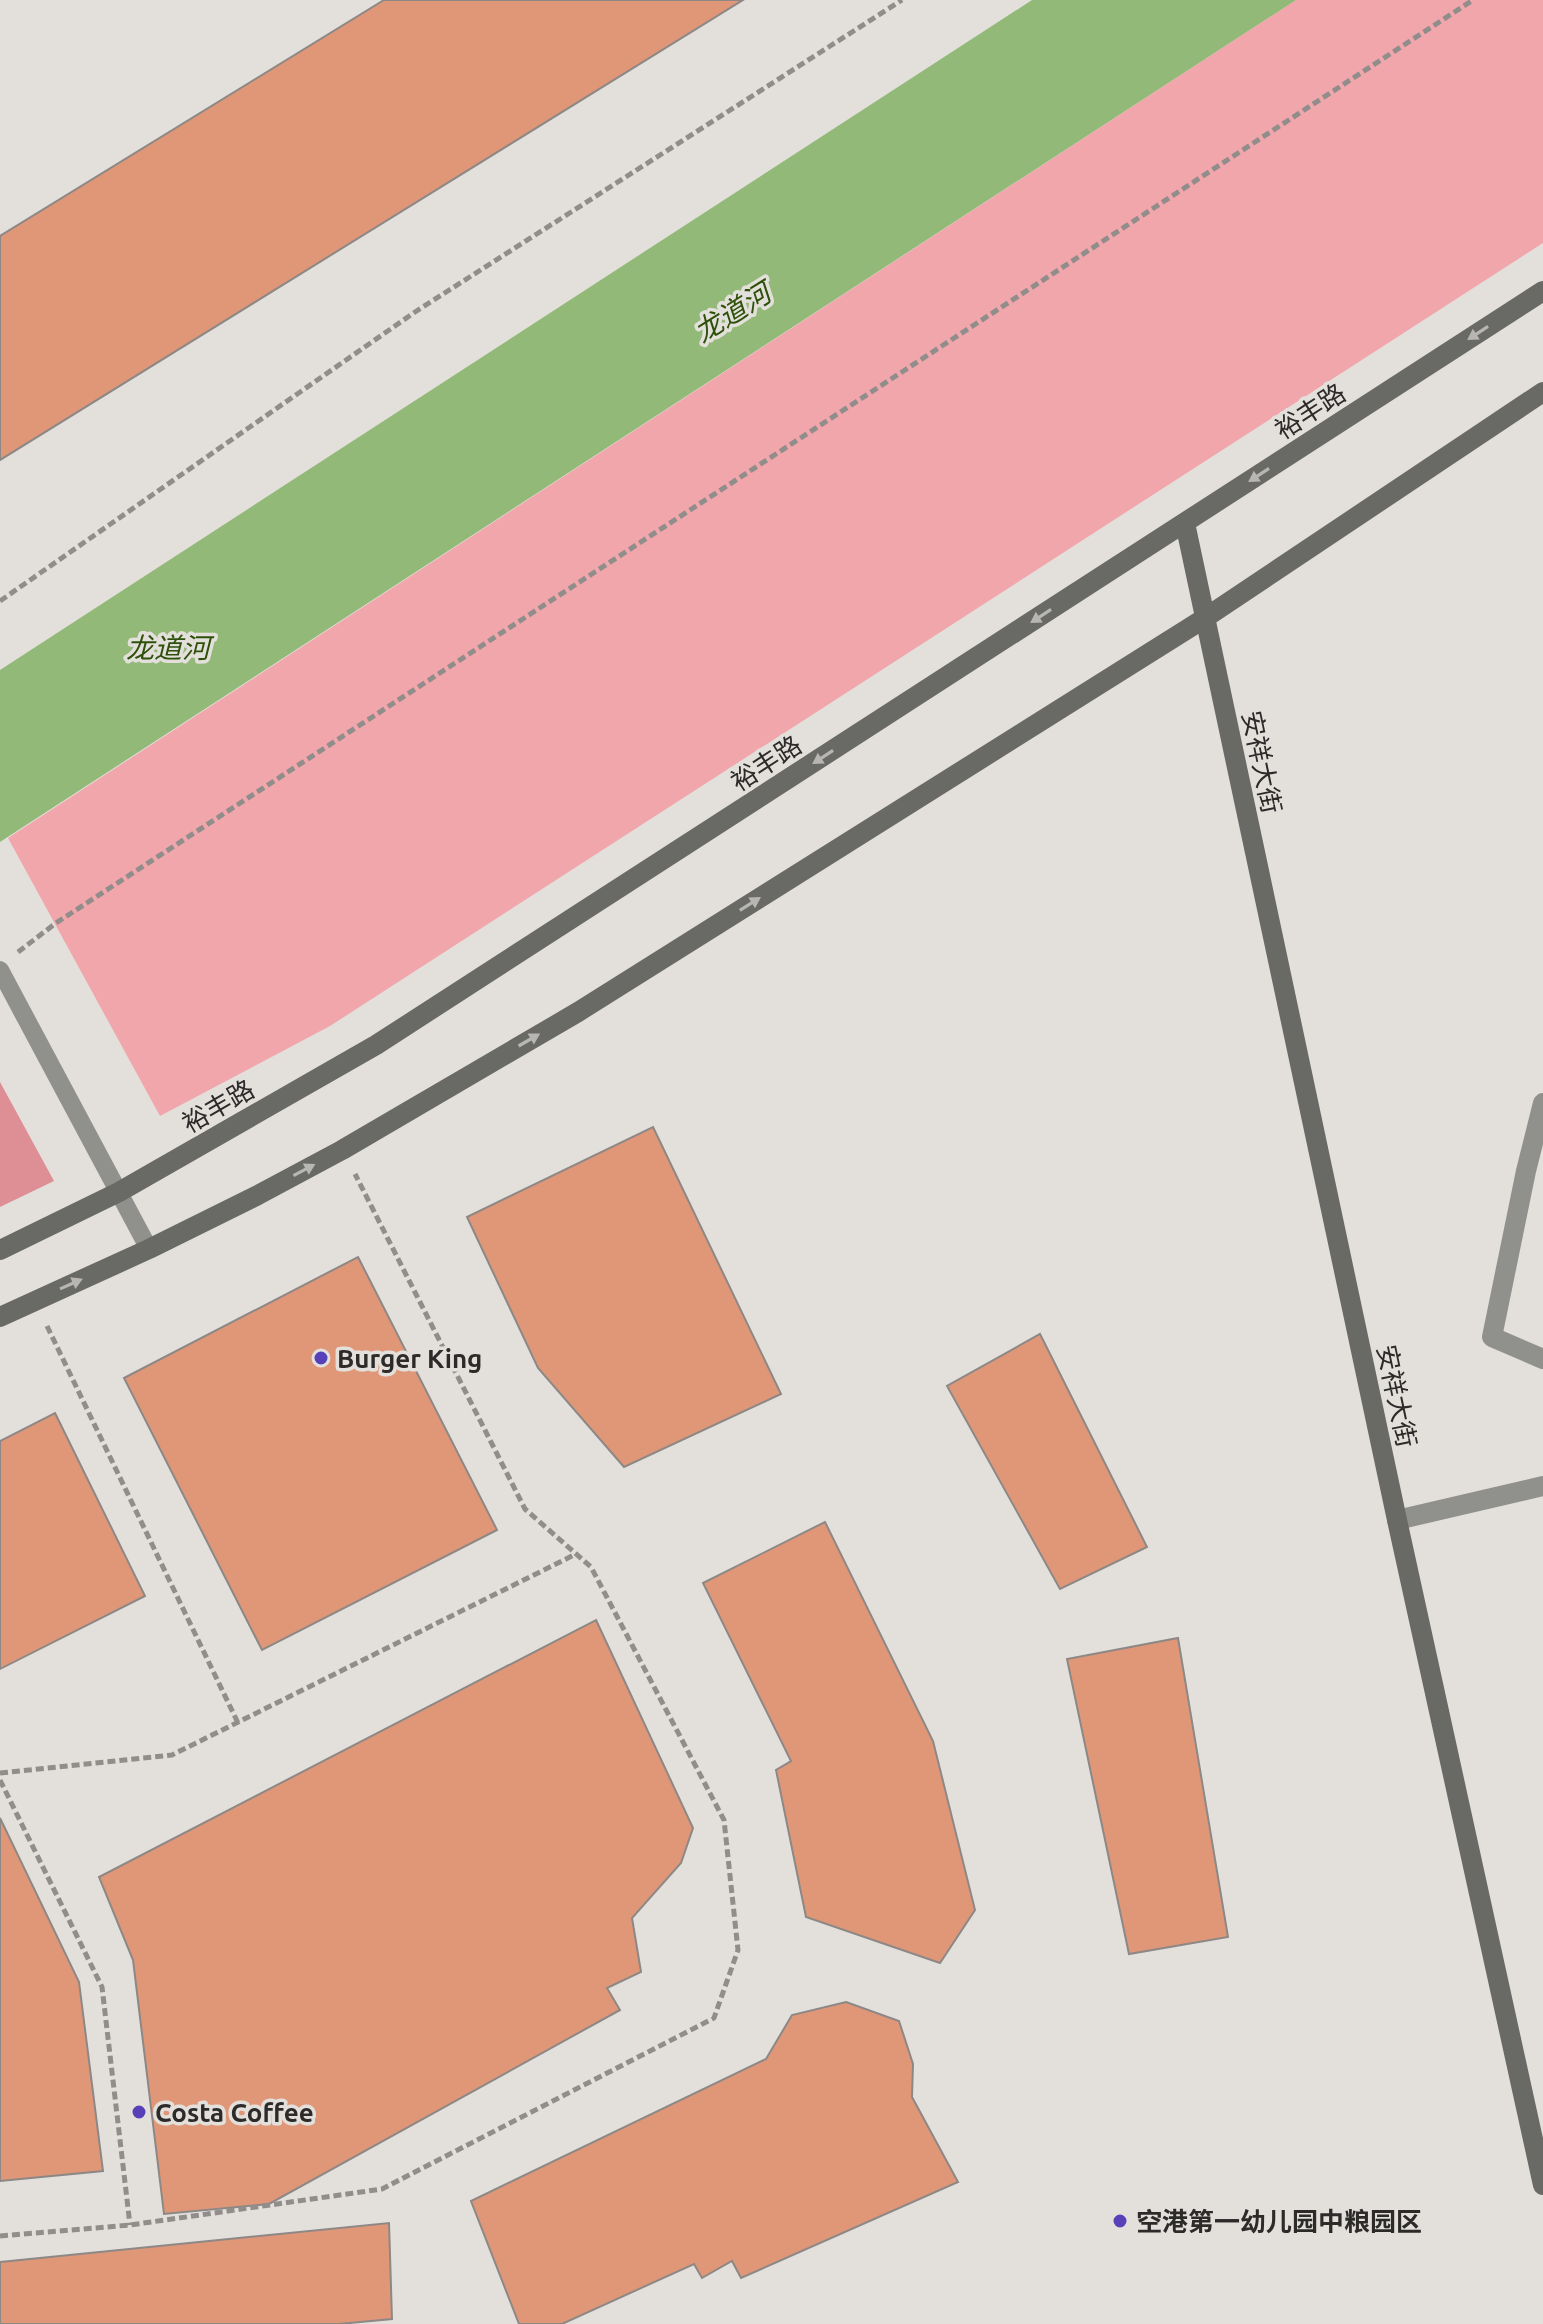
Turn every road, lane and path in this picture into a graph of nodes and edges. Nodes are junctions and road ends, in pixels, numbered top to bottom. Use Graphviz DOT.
graph roads {
  1 [pos="902,0"];
  2 [pos="1473,0"];
  3 [pos="1543,291"];
  4 [pos="1543,392"];
  5 [pos="1185,523"];
  6 [pos="0,601"];
  7 [pos="1205,618"];
  8 [pos="6,963"];
  9 [pos="1543,1103"];
  10 [pos="342,1150"];
  11 [pos="119,1192"];
  12 [pos="149,1249"];
  13 [pos="0,1250"];
  14 [pos="34,1300"];
  15 [pos="0,1317"];
  16 [pos="1543,1359"];
  17 [pos="1543,1486"];
  18 [pos="1397,1520"];
  19 [pos="576,1554"];
  20 [pos="238,1723"];
  21 [pos="0,1773"];
  22 [pos="0,1780"];
  23 [pos="1543,2185"];
  24 [pos="130,2225"];
  25 [pos="0,2236"];
  1 -- 6 [label="path"];
  2 -- 8 [label="path"];
  3 -- 5 [label="street, 裕丰路, one-way"];
  4 -- 7 [label="street"];
  5 -- 7 [label="street, 安祥大街"];
  5 -- 11 [label="street, 裕丰路, one-way"];
  10 -- 7 [label="street, one-way"];
  7 -- 18 [label="street, 安祥大街"];
  8 -- 11 [label="lane"];
  9 -- 16 [label="street"];
  12 -- 10 [label="street, one-way"];
  10 -- 19 [label="path"];
  11 -- 12 [label="lane"];
  11 -- 13 [label="street, 裕丰路"];
  14 -- 12 [label="street, one-way"];
  14 -- 15 [label="street"];
  14 -- 20 [label="path"];
  17 -- 18 [label="street"];
  18 -- 23 [label="street, 安祥大街"];
  19 -- 20 [label="path"];
  19 -- 24 [label="path"];
  20 -- 21 [label="path"];
  22 -- 24 [label="path"];
  24 -- 25 [label="path"];
}
